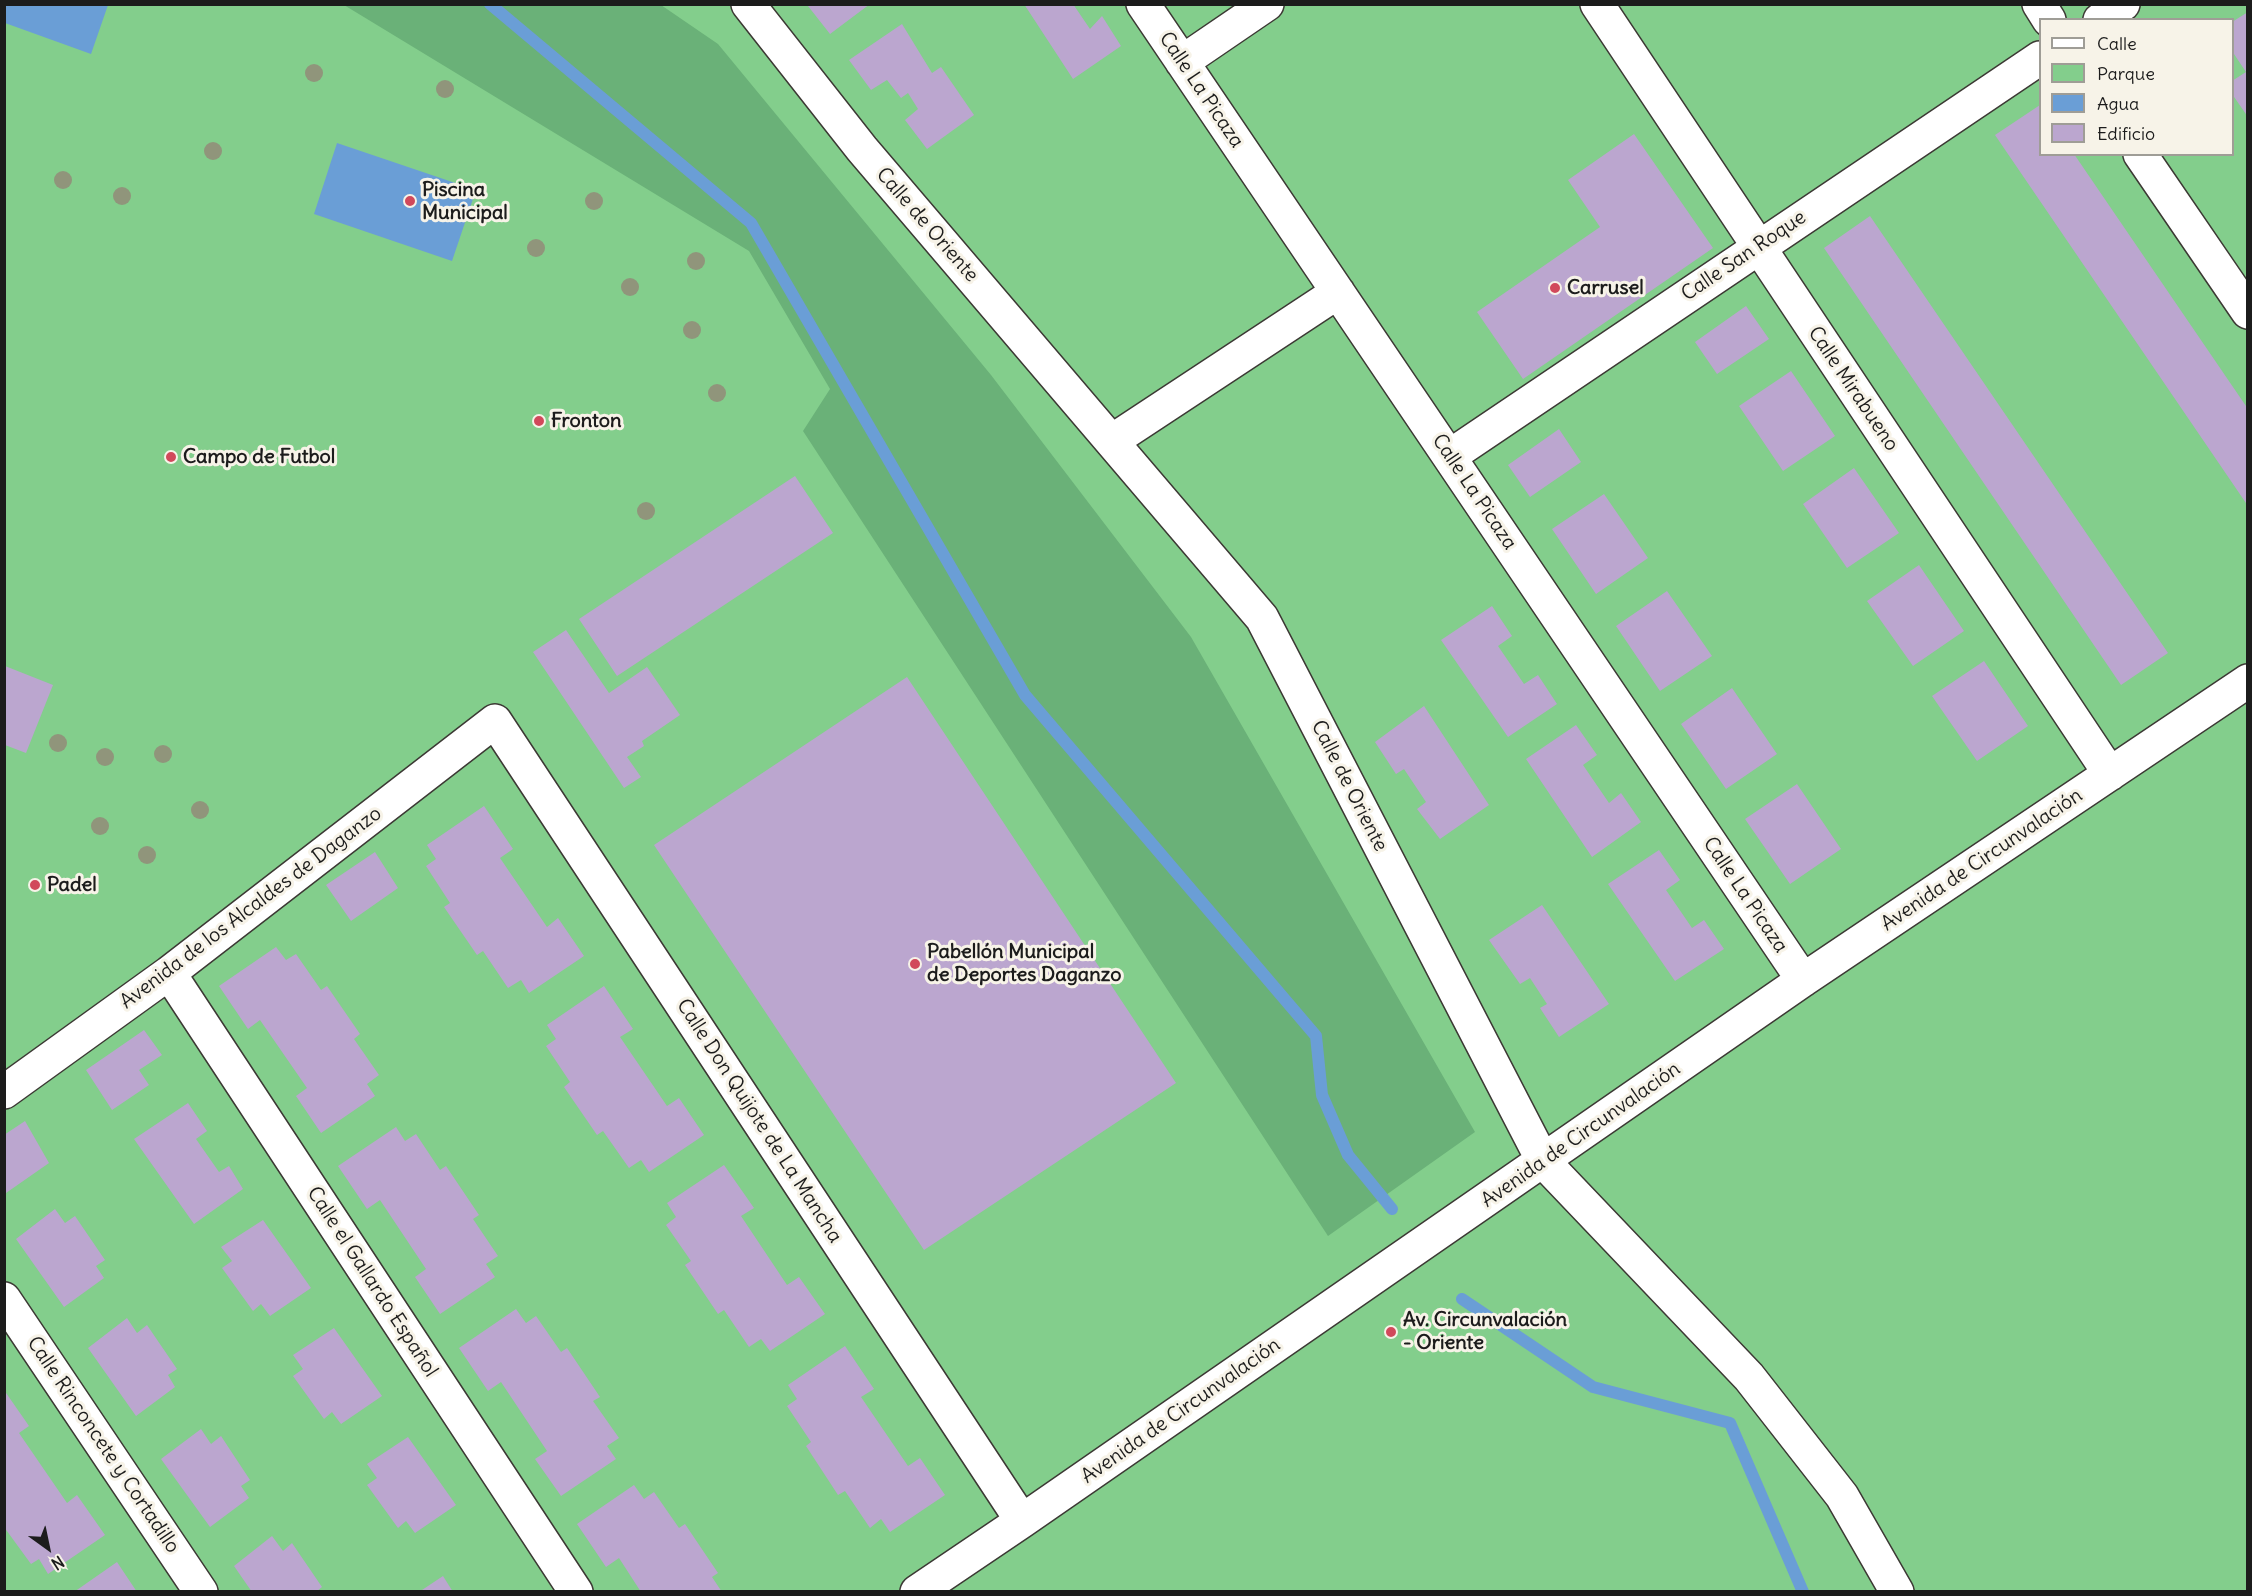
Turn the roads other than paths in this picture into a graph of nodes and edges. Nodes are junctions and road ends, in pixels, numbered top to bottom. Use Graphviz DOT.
graph roads {
  1 [pos="748,4"];
  2 [pos="1143,4"];
  3 [pos="1267,4"];
  4 [pos="1597,4"];
  5 [pos="2039,4"];
  6 [pos="2123,4"];
  7 [pos="2048,18"];
  8 [pos="2103,18"];
  9 [pos="2039,59"];
  10 [pos="1182,62"];
  11 [pos="2141,156"];
  12 [pos="1758,246"];
  13 [pos="1338,292"];
  14 [pos="2247,312"];
  15 [pos="1112,441"];
  16 [pos="1450,456"];
  17 [pos="2247,681"];
  18 [pos="495,721"];
  19 [pos="2110,774"];
  20 [pos="169,973"];
  21 [pos="1803,980"];
  22 [pos="4,1092"];
  23 [pos="1543,1161"];
  24 [pos="4,1299"];
  25 [pos="1022,1521"];
  26 [pos="201,1592"];
  27 [pos="576,1592"];
  28 [pos="917,1592"];
  29 [pos="1897,1592"];
  1 -- 15 [label="street, Calle de Oriente"];
  2 -- 10 [label="street, Calle La Picaza"];
  3 -- 10 [label="street"];
  4 -- 12 [label="street, Calle Mirabueno"];
  5 -- 7 [label="street"];
  6 -- 8 [label="street"];
  9 -- 12 [label="street, Calle San Roque"];
  10 -- 13 [label="street, Calle La Picaza"];
  11 -- 14 [label="street"];
  12 -- 16 [label="street, Calle San Roque"];
  12 -- 19 [label="street, Calle Mirabueno"];
  13 -- 15 [label="street"];
  13 -- 16 [label="street, Calle La Picaza"];
  15 -- 23 [label="street, Calle de Oriente"];
  16 -- 21 [label="street, Calle La Picaza"];
  17 -- 19 [label="street, Avenida de Circunvalación"];
  18 -- 20 [label="street, Avenida de los Alcaldes de Daganzo"];
  18 -- 25 [label="street, Calle Don Quijote de La Mancha"];
  19 -- 21 [label="street, Avenida de Circunvalación"];
  20 -- 22 [label="street, Avenida de los Alcaldes de Daganzo"];
  20 -- 27 [label="street, Calle el Gallardo Español"];
  21 -- 23 [label="street, Avenida de Circunvalación"];
  23 -- 25 [label="street, Avenida de Circunvalación"];
  23 -- 29 [label="street, Calle de Oriente"];
  24 -- 26 [label="street, Calle Rinconcete y Cortadillo"];
  25 -- 28 [label="street, Avenida de Circunvalación"];
}
